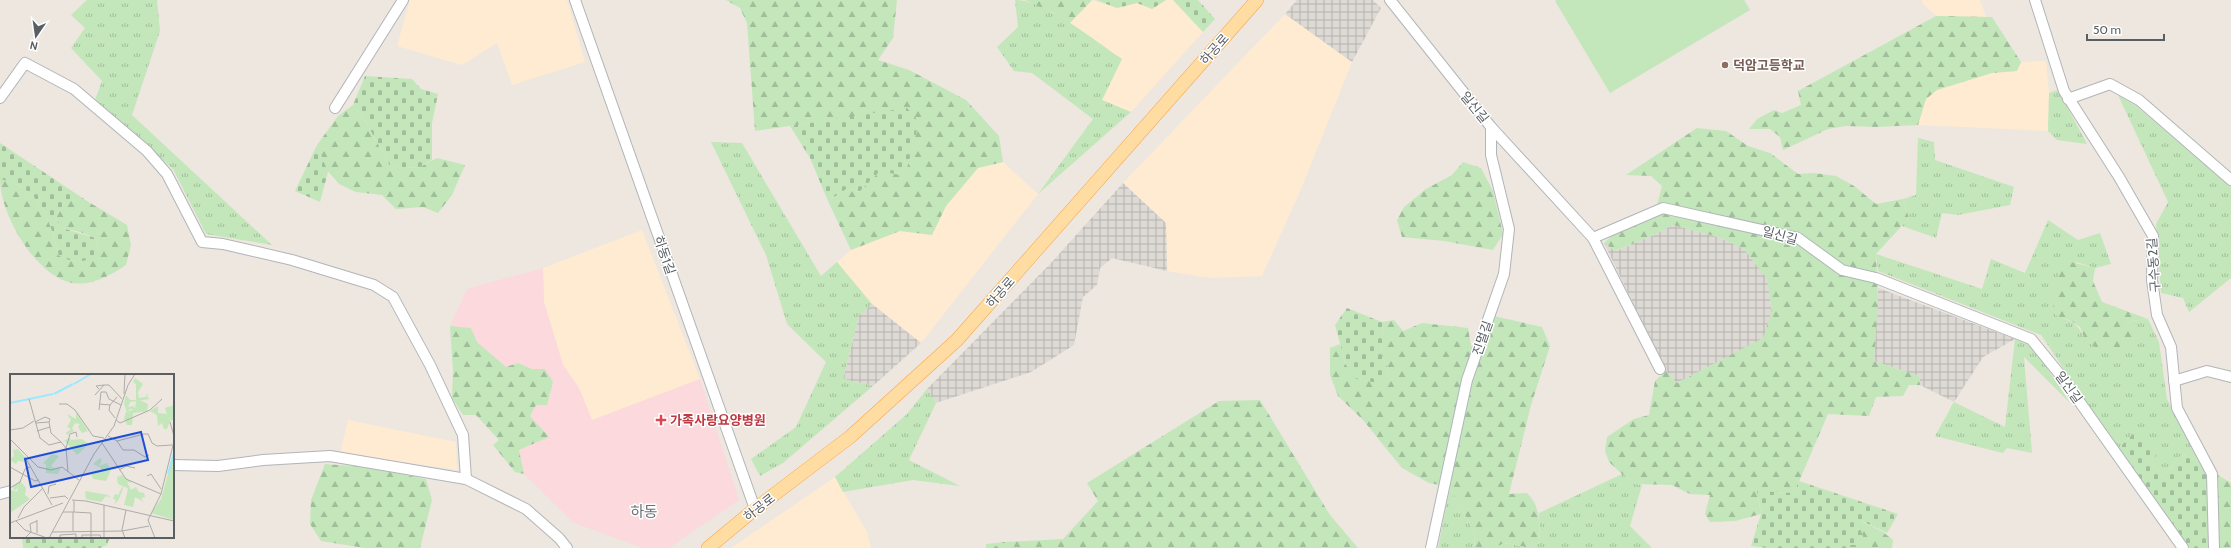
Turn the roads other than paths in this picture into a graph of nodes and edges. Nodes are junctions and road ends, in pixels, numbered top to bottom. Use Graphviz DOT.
graph roads {
  1 [pos="403,0"];
  2 [pos="575,0"];
  3 [pos="1257,0"];
  4 [pos="1390,0"];
  5 [pos="2035,0"];
  6 [pos="0,98"];
  7 [pos="2068,98"];
  8 [pos="335,108"];
  9 [pos="1491,127"];
  10 [pos="2231,180"];
  11 [pos="1593,238"];
  12 [pos="1660,369"];
  13 [pos="2231,377"];
  14 [pos="2174,381"];
  15 [pos="174,465"];
  16 [pos="466,479"];
  17 [pos="10,491"];
  18 [pos="0,494"];
  19 [pos="755,510"];
  20 [pos="567,548"];
  21 [pos="708,548"];
  22 [pos="1431,548"];
  23 [pos="2183,548"];
  24 [pos="2214,548"];
  1 -- 8 [label="street"];
  2 -- 19 [label="street, 하동1길"];
  3 -- 19 [label="main road, 하공로"];
  4 -- 9 [label="street, 일신길"];
  5 -- 7 [label="street, 구수동2길"];
  6 -- 16 [label="street"];
  7 -- 10 [label="street"];
  7 -- 14 [label="street, 구수동2길"];
  9 -- 11 [label="street, 일신길"];
  9 -- 22 [label="street, 진멀길"];
  11 -- 12 [label="street"];
  11 -- 23 [label="street, 일신길"];
  13 -- 14 [label="street"];
  14 -- 24 [label="street, 구수동2길"];
  15 -- 16 [label="street"];
  16 -- 20 [label="street"];
  17 -- 18 [label="street"];
  19 -- 21 [label="main road, 하공로"];
}
